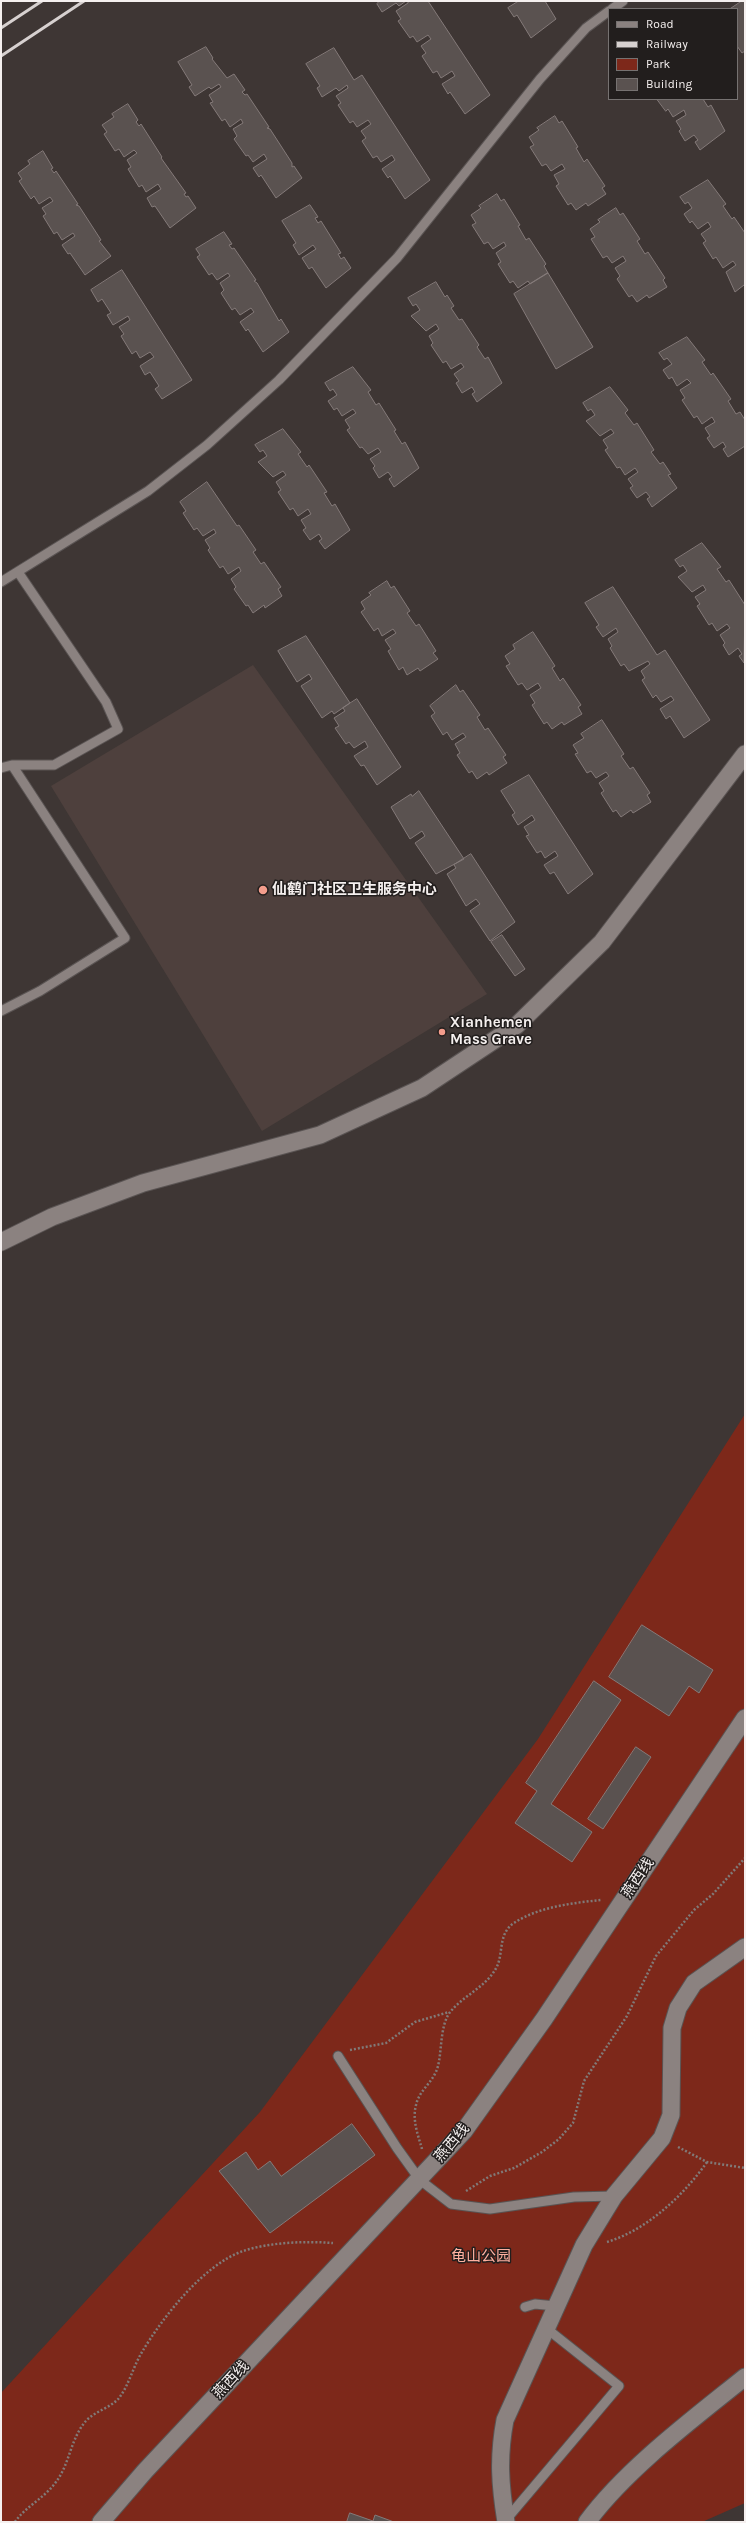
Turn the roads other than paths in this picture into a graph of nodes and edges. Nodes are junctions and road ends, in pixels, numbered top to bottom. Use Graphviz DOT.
graph roads {
  1 [pos="623,1"];
  2 [pos="613,8"];
  3 [pos="608,12"];
  4 [pos="18,572"];
  5 [pos="1,582"];
  6 [pos="745,754"];
  7 [pos="12,765"];
  8 [pos="1,768"];
  9 [pos="1,1011"];
  10 [pos="1,1242"];
  11 [pos="745,1718"];
  12 [pos="745,1947"];
  13 [pos="338,2056"];
  14 [pos="420,2180"];
  15 [pos="614,2196"];
  16 [pos="555,2306"];
  17 [pos="525,2307"];
  18 [pos="546,2328"];
  19 [pos="745,2376"];
  20 [pos="101,2522"];
  21 [pos="506,2522"];
  22 [pos="587,2522"];
  1 -- 2 [label="lane"];
  3 -- 4 [label="lane"];
  4 -- 5 [label="lane"];
  4 -- 7 [label="lane"];
  6 -- 10 [label="street"];
  7 -- 8 [label="lane"];
  7 -- 9 [label="lane"];
  11 -- 14 [label="street, 燕西线"];
  12 -- 15 [label="street"];
  13 -- 14 [label="lane"];
  14 -- 15 [label="lane"];
  14 -- 20 [label="street, 燕西线"];
  15 -- 16 [label="street"];
  16 -- 17 [label="lane"];
  16 -- 18 [label="street"];
  18 -- 21 [label="street"];
  18 -- 21 [label="lane"];
  19 -- 22 [label="street"];
}
